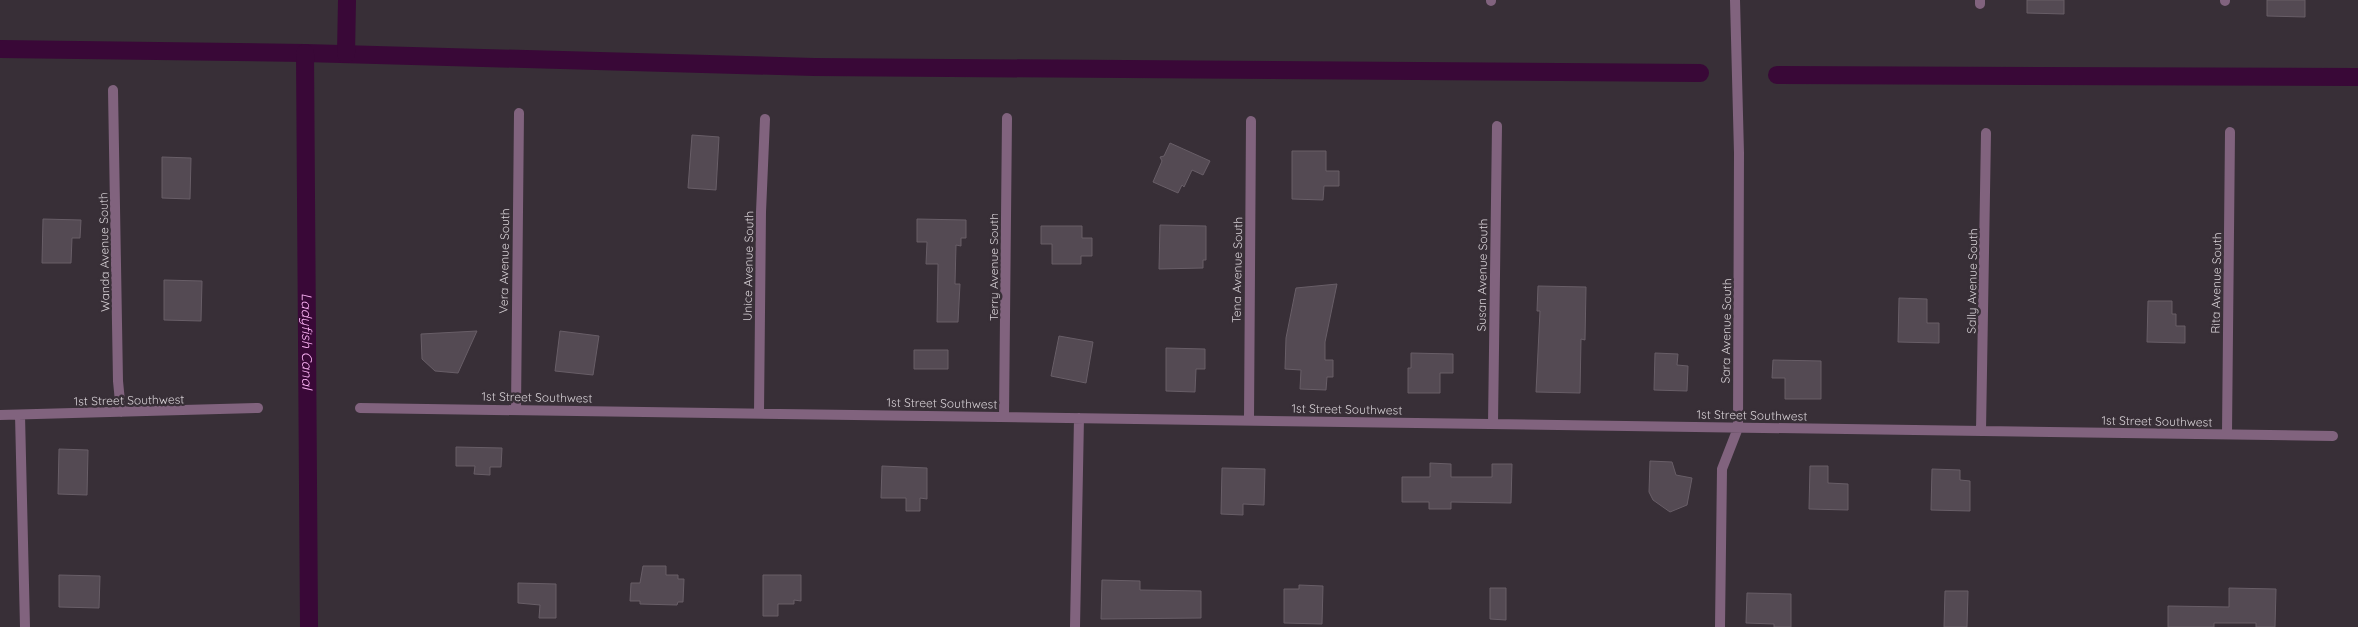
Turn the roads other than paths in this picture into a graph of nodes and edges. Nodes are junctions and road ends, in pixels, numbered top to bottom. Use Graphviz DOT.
graph roads {
  1 [pos="1735,0"];
  2 [pos="113,90"];
  3 [pos="519,113"];
  4 [pos="1007,118"];
  5 [pos="764,119"];
  6 [pos="1251,121"];
  7 [pos="1496,126"];
  8 [pos="2230,132"];
  9 [pos="1986,133"];
  10 [pos="258,408"];
  11 [pos="360,408"];
  12 [pos="516,409"];
  13 [pos="121,412"];
  14 [pos="759,413"];
  15 [pos="20,415"];
  16 [pos="0,416"];
  17 [pos="1004,417"];
  18 [pos="1079,418"];
  19 [pos="1249,419"];
  20 [pos="1493,424"];
  21 [pos="1738,428"];
  22 [pos="1982,431"];
  23 [pos="2228,434"];
  24 [pos="2333,436"];
  25 [pos="25,627"];
  26 [pos="1075,627"];
  27 [pos="1720,627"];
  1 -- 21 [label="street, Sara Avenue South"];
  2 -- 13 [label="street, Wanda Avenue South"];
  3 -- 12 [label="street, Vera Avenue South"];
  4 -- 17 [label="street, Terry Avenue South"];
  5 -- 14 [label="street, Unice Avenue South"];
  6 -- 19 [label="street, Tena Avenue South"];
  7 -- 20 [label="street, Susan Avenue South"];
  8 -- 23 [label="street, Rita Avenue South"];
  9 -- 22 [label="street, Sally Avenue South"];
  10 -- 13 [label="street, 1st Street Southwest"];
  11 -- 12 [label="street, 1st Street Southwest"];
  12 -- 14 [label="street, 1st Street Southwest"];
  13 -- 15 [label="street, 1st Street Southwest"];
  14 -- 17 [label="street, 1st Street Southwest"];
  15 -- 16 [label="street, 1st Street Southwest"];
  15 -- 25 [label="street"];
  17 -- 18 [label="street, 1st Street Southwest"];
  18 -- 19 [label="street, 1st Street Southwest"];
  18 -- 26 [label="street"];
  19 -- 20 [label="street, 1st Street Southwest"];
  20 -- 21 [label="street, 1st Street Southwest"];
  21 -- 22 [label="street, 1st Street Southwest"];
  21 -- 27 [label="street, Sara Avenue South"];
  22 -- 23 [label="street, 1st Street Southwest"];
  23 -- 24 [label="street, 1st Street Southwest"];
}
